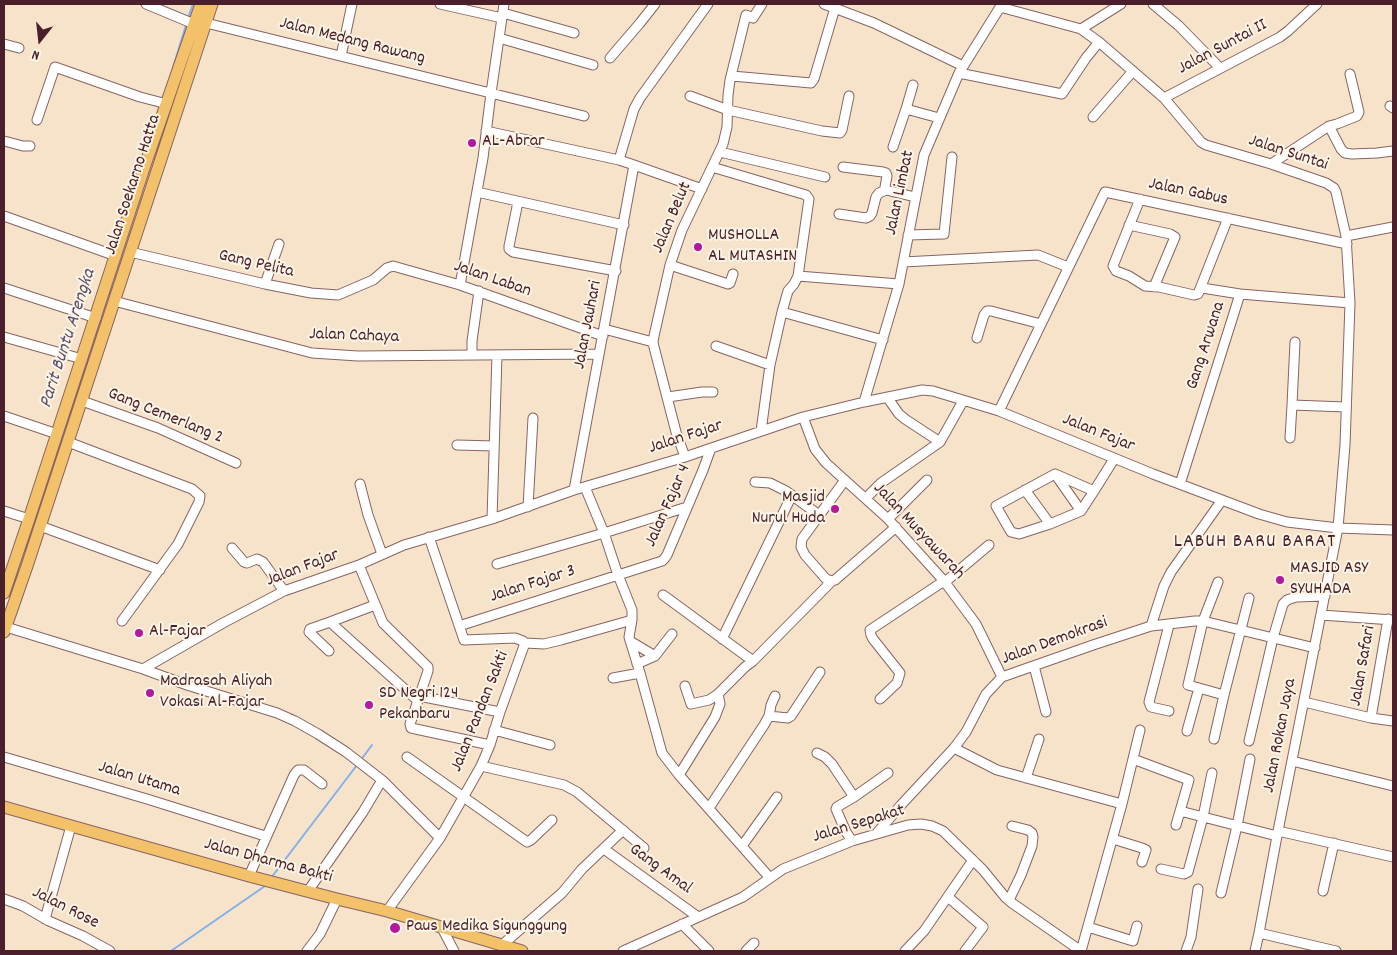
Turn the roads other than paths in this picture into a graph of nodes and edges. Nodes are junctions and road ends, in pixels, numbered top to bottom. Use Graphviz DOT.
graph roads {
  1 [pos="146,4"];
  2 [pos="201,4"];
  3 [pos="212,4"];
  4 [pos="352,4"];
  5 [pos="440,4"];
  6 [pos="655,4"];
  7 [pos="708,4"];
  8 [pos="762,4"];
  9 [pos="1121,4"];
  10 [pos="1153,4"];
  11 [pos="1318,4"];
  12 [pos="1001,5"];
  13 [pos="832,6"];
  14 [pos="503,12"];
  15 [pos="194,23"];
  16 [pos="1081,29"];
  17 [pos="574,32"];
  18 [pos="499,38"];
  19 [pos="1100,42"];
  20 [pos="4,44"];
  21 [pos="19,48"];
  22 [pos="342,56"];
  23 [pos="610,58"];
  24 [pos="593,64"];
  25 [pos="1220,68"];
  26 [pos="961,70"];
  27 [pos="1133,71"];
  28 [pos="1350,74"];
  29 [pos="732,76"];
  30 [pos="913,85"];
  31 [pos="491,93"];
  32 [pos="690,96"];
  33 [pos="849,96"];
  34 [pos="1164,98"];
  35 [pos="167,104"];
  36 [pos="906,109"];
  37 [pos="728,110"];
  38 [pos="584,116"];
  39 [pos="1094,117"];
  40 [pos="939,118"];
  41 [pos="38,120"];
  42 [pos="1329,126"];
  43 [pos="486,132"];
  44 [pos="4,141"];
  45 [pos="30,146"];
  46 [pos="893,147"];
  47 [pos="1393,151"];
  48 [pos="720,152"];
  49 [pos="952,157"];
  50 [pos="619,160"];
  51 [pos="1271,164"];
  52 [pos="146,165"];
  53 [pos="634,165"];
  54 [pos="712,167"];
  55 [pos="843,167"];
  56 [pos="158,170"];
  57 [pos="825,177"];
  58 [pos="702,189"];
  59 [pos="886,190"];
  60 [pos="477,192"];
  61 [pos="915,197"];
  62 [pos="1140,199"];
  63 [pos="518,202"];
  64 [pos="839,214"];
  65 [pos="4,216"];
  66 [pos="1228,218"];
  67 [pos="624,225"];
  68 [pos="1129,225"];
  69 [pos="1393,226"];
  70 [pos="908,234"];
  71 [pos="1347,240"];
  72 [pos="279,244"];
  73 [pos="130,252"];
  74 [pos="115,256"];
  75 [pos="902,262"];
  76 [pos="670,265"];
  77 [pos="1068,267"];
  78 [pos="616,271"];
  79 [pos="734,274"];
  80 [pos="798,276"];
  81 [pos="373,280"];
  82 [pos="265,284"];
  83 [pos="899,284"];
  84 [pos="460,285"];
  85 [pos="1154,287"];
  86 [pos="4,288"];
  87 [pos="1202,288"];
  88 [pos="478,292"];
  89 [pos="1240,294"];
  90 [pos="114,301"];
  91 [pos="1350,303"];
  92 [pos="782,312"];
  93 [pos="91,317"];
  94 [pos="1041,324"];
  95 [pos="603,332"];
  96 [pos="4,337"];
  97 [pos="977,338"];
  98 [pos="882,340"];
  99 [pos="653,342"];
  100 [pos="1295,342"];
  101 [pos="716,346"];
  102 [pos="600,354"];
  103 [pos="472,355"];
  104 [pos="497,355"];
  105 [pos="77,357"];
  106 [pos="770,365"];
  107 [pos="713,392"];
  108 [pos="668,397"];
  109 [pos="887,397"];
  110 [pos="82,401"];
  111 [pos="963,401"];
  112 [pos="864,402"];
  113 [pos="1292,405"];
  114 [pos="1346,407"];
  115 [pos="999,411"];
  116 [pos="4,416"];
  117 [pos="803,417"];
  118 [pos="533,418"];
  119 [pos="761,431"];
  120 [pos="55,433"];
  121 [pos="1290,438"];
  122 [pos="68,442"];
  123 [pos="940,442"];
  124 [pos="457,445"];
  125 [pos="494,446"];
  126 [pos="711,448"];
  127 [pos="685,457"];
  128 [pos="1114,459"];
  129 [pos="236,463"];
  130 [pos="1055,474"];
  131 [pos="845,480"];
  132 [pos="927,480"];
  133 [pos="755,482"];
  134 [pos="360,484"];
  135 [pos="1180,484"];
  136 [pos="585,487"];
  137 [pos="574,490"];
  138 [pos="1025,490"];
  139 [pos="1094,491"];
  140 [pos="792,495"];
  141 [pos="866,498"];
  142 [pos="1222,500"];
  143 [pos="528,506"];
  144 [pos="687,507"];
  145 [pos="4,511"];
  146 [pos="1081,511"];
  147 [pos="819,515"];
  148 [pos="28,519"];
  149 [pos="492,519"];
  150 [pos="888,519"];
  151 [pos="1050,524"];
  152 [pos="40,526"];
  153 [pos="896,527"];
  154 [pos="1338,528"];
  155 [pos="1393,530"];
  156 [pos="604,533"];
  157 [pos="429,537"];
  158 [pos="989,546"];
  159 [pos="232,548"];
  160 [pos="382,554"];
  161 [pos="496,564"];
  162 [pos="359,565"];
  163 [pos="160,570"];
  164 [pos="618,575"];
  165 [pos="832,581"];
  166 [pos="945,581"];
  167 [pos="1218,582"];
  168 [pos="284,591"];
  169 [pos="4,593"];
  170 [pos="663,595"];
  171 [pos="1325,596"];
  172 [pos="1249,598"];
  173 [pos="375,605"];
  174 [pos="1321,615"];
  175 [pos="632,620"];
  176 [pos="1391,620"];
  177 [pos="122,621"];
  178 [pos="1203,621"];
  179 [pos="330,622"];
  180 [pos="1169,625"];
  181 [pos="459,626"];
  182 [pos="1151,626"];
  183 [pos="5,630"];
  184 [pos="1241,630"];
  185 [pos="672,634"];
  186 [pos="722,638"];
  187 [pos="1273,638"];
  188 [pos="630,641"];
  189 [pos="525,643"];
  190 [pos="1315,648"];
  191 [pos="329,651"];
  192 [pos="655,656"];
  193 [pos="753,661"];
  194 [pos="1034,666"];
  195 [pos="639,668"];
  196 [pos="143,669"];
  197 [pos="820,672"];
  198 [pos="1002,677"];
  199 [pos="613,678"];
  200 [pos="684,686"];
  201 [pos="1199,688"];
  202 [pos="718,694"];
  203 [pos="1224,694"];
  204 [pos="776,696"];
  205 [pos="419,699"];
  206 [pos="880,699"];
  207 [pos="1304,702"];
  208 [pos="1169,711"];
  209 [pos="500,712"];
  210 [pos="1046,712"];
  211 [pos="769,716"];
  212 [pos="1371,718"];
  213 [pos="1393,721"];
  214 [pos="494,730"];
  215 [pos="1140,730"];
  216 [pos="1187,731"];
  217 [pos="1214,738"];
  218 [pos="1040,739"];
  219 [pos="1249,741"];
  220 [pos="490,745"];
  221 [pos="550,745"];
  222 [pos="954,748"];
  223 [pos="817,753"];
  224 [pos="4,756"];
  225 [pos="407,756"];
  226 [pos="1133,759"];
  227 [pos="1250,759"];
  228 [pos="1292,761"];
  229 [pos="481,766"];
  230 [pos="888,773"];
  231 [pos="1212,773"];
  232 [pos="679,775"];
  233 [pos="1026,778"];
  234 [pos="382,780"];
  235 [pos="322,784"];
  236 [pos="1393,786"];
  237 [pos="463,797"];
  238 [pos="777,797"];
  239 [pos="854,797"];
  240 [pos="1122,804"];
  241 [pos="4,807"];
  242 [pos="709,808"];
  243 [pos="1180,811"];
  244 [pos="1202,817"];
  245 [pos="552,820"];
  246 [pos="1176,825"];
  247 [pos="71,826"];
  248 [pos="1012,826"];
  249 [pos="1237,826"];
  250 [pos="623,830"];
  251 [pos="877,833"];
  252 [pos="1278,834"];
  253 [pos="265,836"];
  254 [pos="440,838"];
  255 [pos="1113,839"];
  256 [pos="852,841"];
  257 [pos="1334,842"];
  258 [pos="742,846"];
  259 [pos="644,848"];
  260 [pos="604,849"];
  261 [pos="1393,857"];
  262 [pos="973,860"];
  263 [pos="1142,862"];
  264 [pos="1161,869"];
  265 [pos="249,876"];
  266 [pos="770,878"];
  267 [pos="1198,889"];
  268 [pos="308,892"];
  269 [pos="1323,892"];
  270 [pos="1221,893"];
  271 [pos="948,897"];
  272 [pos="4,899"];
  273 [pos="337,899"];
  274 [pos="1009,900"];
  275 [pos="387,911"];
  276 [pos="698,917"];
  277 [pos="45,919"];
  278 [pos="682,924"];
  279 [pos="1137,926"];
  280 [pos="1088,927"];
  281 [pos="442,928"];
  282 [pos="1259,933"];
  283 [pos="754,943"];
  284 [pos="502,945"];
  285 [pos="110,951"];
  286 [pos="307,951"];
  287 [pos="454,951"];
  288 [pos="522,951"];
  289 [pos="623,951"];
  290 [pos="709,951"];
  291 [pos="746,951"];
  292 [pos="905,951"];
  293 [pos="965,951"];
  294 [pos="1081,951"];
  295 [pos="1186,951"];
  296 [pos="1255,951"];
  297 [pos="1336,951"];
  1 -- 15 [label="street, Jalan Medang Rawang"];
  2 -- 15 [label="main road, Jalan Soekarno Hatta"];
  3 -- 15 [label="main road, Jalan Soekarno Hatta"];
  4 -- 22 [label="street"];
  5 -- 14 [label="street"];
  6 -- 23 [label="street"];
  7 -- 50 [label="street"];
  8 -- 29 [label="street, Jalan Belut"];
  9 -- 16 [label="street"];
  10 -- 25 [label="street"];
  11 -- 25 [label="street, Jalan Suntai II"];
  12 -- 16 [label="street, Jalan Suntai"];
  12 -- 26 [label="street, Jalan Limbat"];
  13 -- 26 [label="street"];
  13 -- 29 [label="street"];
  14 -- 17 [label="street"];
  14 -- 18 [label="street"];
  15 -- 22 [label="street, Jalan Medang Rawang"];
  15 -- 35 [label="main road, Jalan Soekarno Hatta"];
  15 -- 56 [label="main road, Jalan Soekarno Hatta"];
  16 -- 19 [label="street, Jalan Suntai"];
  18 -- 24 [label="street"];
  18 -- 31 [label="street"];
  19 -- 26 [label="street"];
  19 -- 27 [label="street, Jalan Suntai"];
  20 -- 21 [label="street"];
  22 -- 31 [label="street, Jalan Medang Rawang"];
  25 -- 34 [label="street, Jalan Suntai II"];
  26 -- 40 [label="street, Jalan Limbat"];
  27 -- 34 [label="street, Jalan Suntai"];
  27 -- 39 [label="street"];
  28 -- 42 [label="street"];
  29 -- 37 [label="street, Jalan Belut"];
  30 -- 36 [label="street"];
  31 -- 38 [label="street, Jalan Medang Rawang"];
  31 -- 43 [label="street"];
  32 -- 37 [label="street"];
  33 -- 37 [label="street"];
  34 -- 51 [label="street, Jalan Suntai"];
  35 -- 41 [label="street"];
  35 -- 52 [label="main road, Jalan Soekarno Hatta"];
  36 -- 40 [label="street"];
  36 -- 46 [label="street"];
  37 -- 48 [label="street, Jalan Belut"];
  40 -- 61 [label="street, Jalan Limbat"];
  42 -- 47 [label="street"];
  42 -- 51 [label="street"];
  43 -- 50 [label="street"];
  43 -- 60 [label="street"];
  44 -- 45 [label="street"];
  48 -- 54 [label="street, Jalan Belut"];
  48 -- 57 [label="street"];
  49 -- 70 [label="street"];
  50 -- 53 [label="street"];
  51 -- 71 [label="street, Jalan Suntai"];
  52 -- 56 [label="main road"];
  52 -- 74 [label="main road, Jalan Soekarno Hatta"];
  53 -- 58 [label="street"];
  53 -- 67 [label="street, Jalan Jauhari"];
  54 -- 58 [label="street, Jalan Belut"];
  54 -- 80 [label="street"];
  55 -- 59 [label="street"];
  56 -- 73 [label="main road, Jalan Soekarno Hatta"];
  58 -- 76 [label="street, Jalan Belut"];
  59 -- 61 [label="street"];
  59 -- 64 [label="street"];
  60 -- 63 [label="street"];
  60 -- 84 [label="street"];
  61 -- 70 [label="street, Jalan Limbat"];
  62 -- 66 [label="street, Jalan Gabus"];
  62 -- 68 [label="street"];
  62 -- 77 [label="street, Jalan Gabus"];
  63 -- 67 [label="street"];
  63 -- 78 [label="street"];
  65 -- 74 [label="street"];
  66 -- 71 [label="street, Jalan Gabus"];
  66 -- 87 [label="street"];
  67 -- 78 [label="street, Jalan Jauhari"];
  68 -- 85 [label="street"];
  68 -- 85 [label="street"];
  69 -- 71 [label="street"];
  70 -- 75 [label="street, Jalan Limbat"];
  71 -- 91 [label="street, Jalan Suntai"];
  72 -- 82 [label="street"];
  73 -- 82 [label="street, Gang Pelita"];
  73 -- 90 [label="main road, Jalan Soekarno Hatta"];
  74 -- 93 [label="main road, Jalan Soekarno Hatta"];
  75 -- 77 [label="street"];
  75 -- 83 [label="street, Jalan Limbat"];
  76 -- 79 [label="street"];
  76 -- 99 [label="street, Jalan Belut"];
  77 -- 94 [label="street, Jalan Gabus"];
  78 -- 95 [label="street, Jalan Jauhari"];
  80 -- 83 [label="street"];
  80 -- 92 [label="street"];
  81 -- 82 [label="street, Gang Pelita"];
  81 -- 84 [label="street, Jalan Laban"];
  83 -- 98 [label="street, Jalan Limbat"];
  84 -- 88 [label="street, Jalan Laban"];
  85 -- 87 [label="street"];
  86 -- 93 [label="street"];
  87 -- 89 [label="street"];
  88 -- 95 [label="street, Jalan Laban"];
  88 -- 103 [label="street"];
  89 -- 91 [label="street, Gang Arwana"];
  89 -- 135 [label="street, Gang Arwana"];
  90 -- 103 [label="street, Jalan Cahaya"];
  90 -- 110 [label="main road, Jalan Soekarno Hatta"];
  91 -- 114 [label="street, Jalan Suntai"];
  92 -- 98 [label="street"];
  92 -- 106 [label="street"];
  93 -- 105 [label="main road, Jalan Soekarno Hatta"];
  94 -- 97 [label="street"];
  94 -- 115 [label="street, Jalan Gabus"];
  95 -- 99 [label="street, Jalan Laban"];
  95 -- 102 [label="street, Jalan Jauhari"];
  96 -- 105 [label="street"];
  98 -- 112 [label="street, Jalan Limbat"];
  99 -- 108 [label="street, Jalan Belut"];
  100 -- 113 [label="street"];
  101 -- 106 [label="street"];
  102 -- 104 [label="street, Jalan Cahaya"];
  102 -- 137 [label="street, Jalan Jauhari"];
  103 -- 104 [label="street, Jalan Cahaya"];
  104 -- 125 [label="street"];
  105 -- 120 [label="main road, Jalan Soekarno Hatta"];
  106 -- 119 [label="street"];
  107 -- 108 [label="street"];
  108 -- 127 [label="street, Jalan Belut"];
  109 -- 111 [label="street, Jalan Fajar"];
  109 -- 112 [label="street, Jalan Fajar"];
  109 -- 123 [label="street"];
  110 -- 122 [label="main road, Jalan Soekarno Hatta"];
  110 -- 129 [label="street, Gang Cemerlang 2"];
  111 -- 115 [label="street, Jalan Fajar"];
  111 -- 123 [label="street"];
  112 -- 117 [label="street, Jalan Fajar"];
  113 -- 114 [label="street"];
  113 -- 121 [label="street"];
  114 -- 154 [label="street, Jalan Suntai"];
  115 -- 128 [label="street, Jalan Fajar"];
  116 -- 120 [label="street"];
  117 -- 119 [label="street, Jalan Fajar"];
  117 -- 131 [label="street, Jalan Musyawarah"];
  118 -- 143 [label="street"];
  119 -- 126 [label="street, Jalan Fajar"];
  120 -- 148 [label="main road, Jalan Soekarno Hatta"];
  122 -- 152 [label="main road, Jalan Soekarno Hatta"];
  122 -- 163 [label="street"];
  123 -- 141 [label="street"];
  124 -- 125 [label="street"];
  125 -- 149 [label="street"];
  126 -- 127 [label="street, Jalan Fajar"];
  126 -- 144 [label="street, Jalan Fajar 4"];
  127 -- 136 [label="street, Jalan Fajar"];
  128 -- 135 [label="street, Jalan Fajar"];
  128 -- 139 [label="street"];
  130 -- 138 [label="street"];
  130 -- 139 [label="street"];
  130 -- 146 [label="street"];
  131 -- 141 [label="street, Jalan Musyawarah"];
  131 -- 147 [label="street"];
  132 -- 150 [label="street"];
  133 -- 140 [label="street"];
  134 -- 160 [label="street"];
  135 -- 142 [label="street, Jalan Fajar"];
  136 -- 137 [label="street, Jalan Fajar"];
  136 -- 156 [label="street"];
  137 -- 143 [label="street, Jalan Fajar"];
  138 -- 151 [label="street"];
  138 -- 151 [label="street"];
  139 -- 146 [label="street"];
  140 -- 147 [label="street"];
  140 -- 186 [label="street"];
  141 -- 150 [label="street, Jalan Musyawarah"];
  142 -- 154 [label="street, Jalan Fajar"];
  142 -- 182 [label="street"];
  143 -- 149 [label="street, Jalan Fajar"];
  144 -- 156 [label="street"];
  144 -- 164 [label="street, Jalan Fajar 4"];
  145 -- 148 [label="street"];
  146 -- 151 [label="street"];
  147 -- 165 [label="street"];
  148 -- 169 [label="main road, Jalan Soekarno Hatta"];
  149 -- 157 [label="street, Jalan Fajar"];
  150 -- 153 [label="street, Jalan Musyawarah"];
  152 -- 163 [label="street"];
  152 -- 183 [label="main road, Jalan Soekarno Hatta"];
  153 -- 165 [label="street"];
  153 -- 166 [label="street, Jalan Musyawarah"];
  154 -- 155 [label="street, Jalan Fajar"];
  154 -- 171 [label="street, Jalan Rokan Jaya"];
  156 -- 161 [label="street"];
  156 -- 164 [label="street"];
  157 -- 160 [label="street, Jalan Fajar"];
  157 -- 181 [label="street, Jalan Pandan Sakti"];
  158 -- 166 [label="street"];
  159 -- 168 [label="street"];
  160 -- 162 [label="street, Jalan Fajar"];
  162 -- 168 [label="street, Jalan Fajar"];
  162 -- 173 [label="street"];
  163 -- 177 [label="street"];
  164 -- 175 [label="street"];
  164 -- 181 [label="street, Jalan Fajar 3"];
  165 -- 193 [label="street"];
  166 -- 198 [label="street, Jalan Musyawarah"];
  166 -- 206 [label="street"];
  167 -- 178 [label="street"];
  168 -- 196 [label="street, Jalan Fajar"];
  170 -- 186 [label="street"];
  171 -- 174 [label="street, Jalan Rokan Jaya"];
  171 -- 187 [label="street"];
  172 -- 184 [label="street"];
  173 -- 179 [label="street"];
  173 -- 205 [label="street"];
  174 -- 176 [label="street, Jalan Safari"];
  174 -- 190 [label="street, Jalan Rokan Jaya"];
  175 -- 188 [label="street"];
  175 -- 189 [label="street"];
  176 -- 212 [label="street, Jalan Safari"];
  178 -- 180 [label="street, Jalan Demokrasi"];
  178 -- 184 [label="street, Jalan Demokrasi"];
  178 -- 201 [label="street"];
  179 -- 191 [label="street"];
  179 -- 205 [label="street"];
  180 -- 182 [label="street, Jalan Demokrasi"];
  180 -- 208 [label="street"];
  181 -- 189 [label="street, Jalan Pandan Sakti"];
  182 -- 194 [label="street, Jalan Demokrasi"];
  183 -- 196 [label="street"];
  184 -- 187 [label="street, Jalan Demokrasi"];
  184 -- 203 [label="street"];
  185 -- 192 [label="street"];
  186 -- 193 [label="street"];
  187 -- 190 [label="street, Jalan Demokrasi"];
  187 -- 219 [label="street"];
  188 -- 192 [label="street"];
  188 -- 195 [label="street"];
  189 -- 209 [label="street, Jalan Pandan Sakti"];
  190 -- 207 [label="street, Jalan Rokan Jaya"];
  192 -- 195 [label="street"];
  193 -- 202 [label="street"];
  194 -- 198 [label="street, Jalan Demokrasi"];
  194 -- 210 [label="street"];
  195 -- 199 [label="street"];
  195 -- 232 [label="street"];
  196 -- 234 [label="street"];
  197 -- 211 [label="street"];
  198 -- 222 [label="street, Jalan Demokrasi"];
  200 -- 202 [label="street"];
  201 -- 203 [label="street"];
  201 -- 216 [label="street"];
  202 -- 232 [label="street"];
  203 -- 217 [label="street"];
  204 -- 211 [label="street"];
  205 -- 209 [label="street"];
  205 -- 220 [label="street"];
  207 -- 212 [label="street"];
  207 -- 228 [label="street, Jalan Rokan Jaya"];
  209 -- 214 [label="street, Jalan Pandan Sakti"];
  211 -- 242 [label="street"];
  212 -- 213 [label="street"];
  214 -- 220 [label="street, Jalan Pandan Sakti"];
  214 -- 221 [label="street"];
  215 -- 226 [label="street"];
  218 -- 233 [label="street"];
  220 -- 229 [label="street, Jalan Pandan Sakti"];
  222 -- 233 [label="street"];
  222 -- 251 [label="street, Jalan Demokrasi"];
  223 -- 239 [label="street"];
  224 -- 253 [label="street, Jalan Utama"];
  225 -- 237 [label="street"];
  226 -- 240 [label="street"];
  226 -- 243 [label="street"];
  227 -- 249 [label="street"];
  228 -- 236 [label="street"];
  228 -- 252 [label="street, Jalan Rokan Jaya"];
  229 -- 237 [label="street, Jalan Pandan Sakti"];
  229 -- 250 [label="street"];
  230 -- 239 [label="street"];
  231 -- 244 [label="street"];
  232 -- 242 [label="street"];
  233 -- 240 [label="street"];
  234 -- 254 [label="street"];
  234 -- 268 [label="street"];
  235 -- 253 [label="street"];
  237 -- 245 [label="street"];
  237 -- 254 [label="street, Jalan Pandan Sakti"];
  238 -- 258 [label="street"];
  239 -- 256 [label="street"];
  240 -- 255 [label="street"];
  241 -- 247 [label="main road, Jalan Dharma Bakti"];
  242 -- 258 [label="street"];
  243 -- 244 [label="street"];
  243 -- 246 [label="street"];
  244 -- 249 [label="street"];
  244 -- 264 [label="street"];
  247 -- 265 [label="main road, Jalan Dharma Bakti"];
  247 -- 277 [label="street"];
  248 -- 274 [label="street"];
  249 -- 252 [label="street"];
  249 -- 270 [label="street"];
  250 -- 259 [label="street"];
  250 -- 260 [label="street"];
  251 -- 256 [label="street, Jalan Sepakat"];
  251 -- 262 [label="street, Jalan Sepakat"];
  252 -- 257 [label="street"];
  252 -- 282 [label="street, Jalan Rokan Jaya"];
  253 -- 265 [label="street"];
  254 -- 275 [label="street, Jalan Pandan Sakti"];
  255 -- 263 [label="street"];
  255 -- 280 [label="street"];
  256 -- 266 [label="street, Jalan Sepakat"];
  257 -- 261 [label="street"];
  257 -- 269 [label="street"];
  258 -- 266 [label="street"];
  260 -- 276 [label="street, Gang Amal"];
  260 -- 284 [label="street"];
  262 -- 271 [label="street"];
  262 -- 274 [label="street, Jalan Sepakat"];
  265 -- 268 [label="main road, Jalan Dharma Bakti"];
  266 -- 276 [label="street, Jalan Sepakat"];
  267 -- 295 [label="street"];
  268 -- 273 [label="main road, Jalan Dharma Bakti"];
  271 -- 292 [label="street"];
  271 -- 293 [label="street"];
  272 -- 277 [label="street, Jalan Rose"];
  273 -- 275 [label="main road, Jalan Dharma Bakti"];
  273 -- 286 [label="street"];
  274 -- 294 [label="street, Jalan Sepakat"];
  275 -- 281 [label="main road, Jalan Dharma Bakti"];
  276 -- 278 [label="street, Jalan Sepakat"];
  277 -- 285 [label="street, Jalan Rose"];
  278 -- 289 [label="street, Jalan Sepakat"];
  278 -- 290 [label="street"];
  279 -- 280 [label="street"];
  280 -- 294 [label="street"];
  281 -- 284 [label="main road, Jalan Dharma Bakti"];
  281 -- 287 [label="street"];
  282 -- 296 [label="street, Jalan Rokan Jaya"];
  282 -- 297 [label="street"];
  283 -- 291 [label="street"];
  284 -- 288 [label="main road, Jalan Dharma Bakti"];
}
